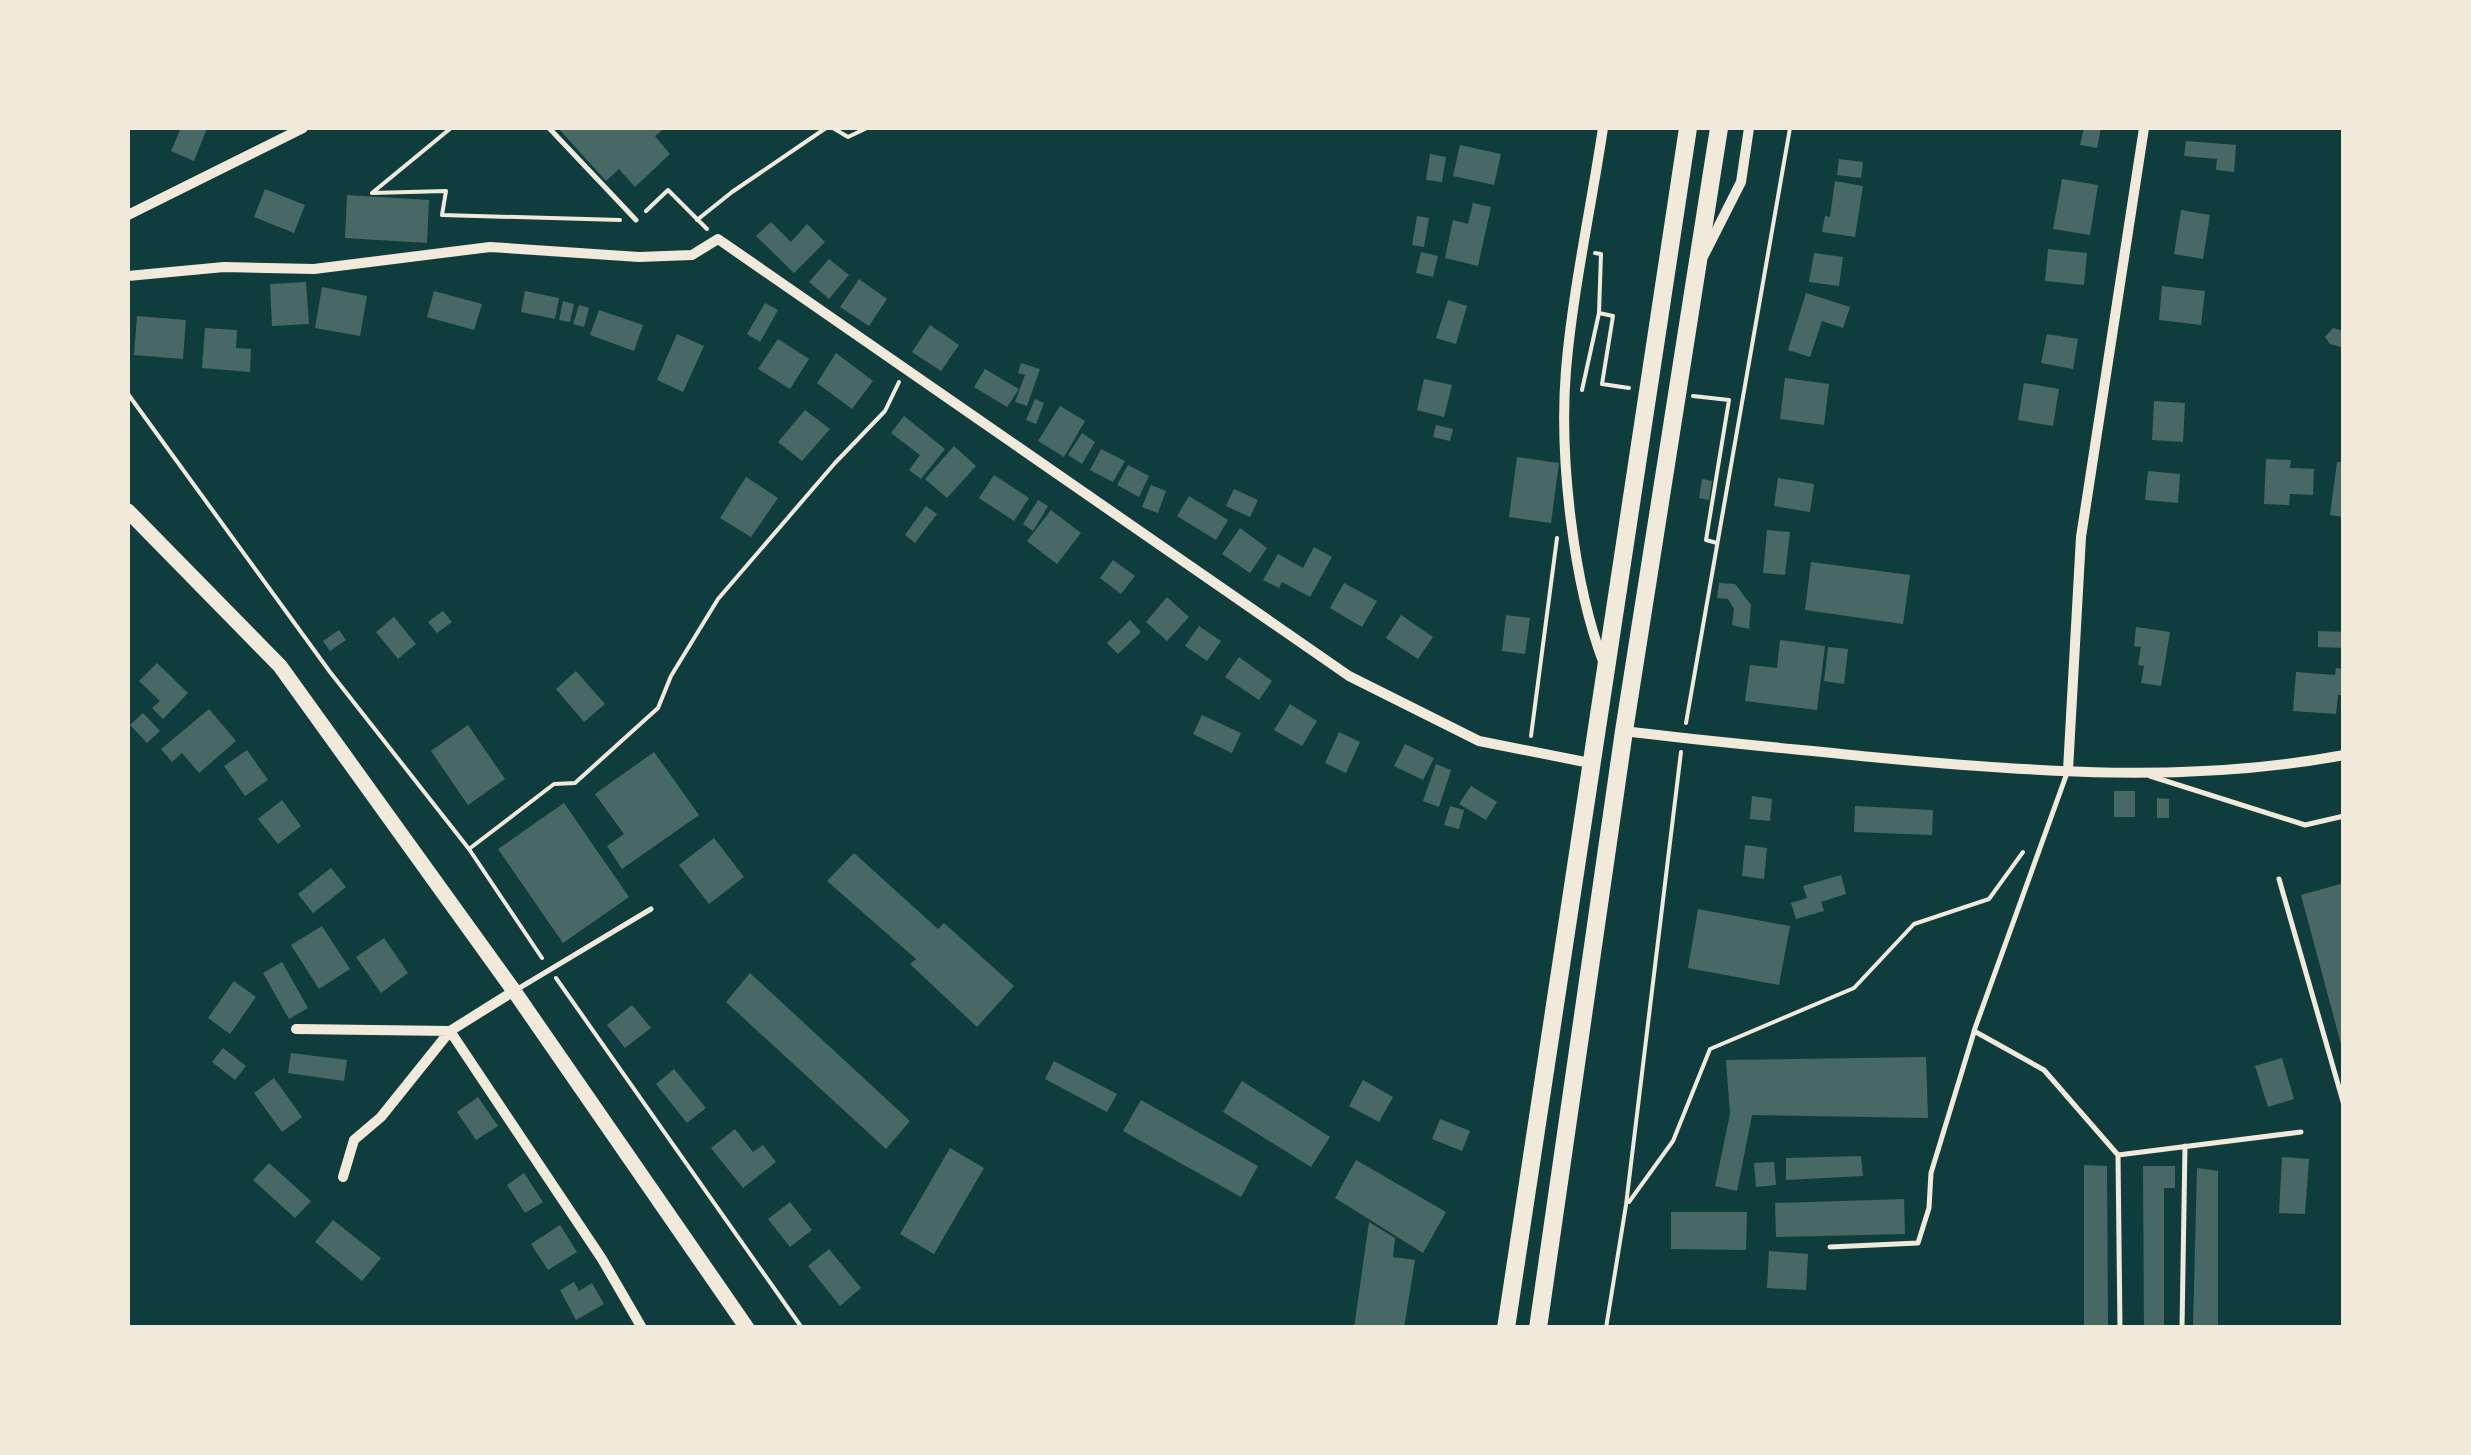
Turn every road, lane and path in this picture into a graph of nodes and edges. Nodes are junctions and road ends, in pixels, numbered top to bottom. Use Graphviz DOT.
graph roads {
  1 [pos="303,128"];
  2 [pos="451,128"];
  3 [pos="549,128"];
  4 [pos="826,128"];
  5 [pos="833,128"];
  6 [pos="867,128"];
  7 [pos="1603,128"];
  8 [pos="1688,128"];
  9 [pos="1719,128"];
  10 [pos="1749,128"];
  11 [pos="1790,128"];
  12 [pos="2144,128"];
  13 [pos="128,215"];
  14 [pos="636,220"];
  15 [pos="697,220"];
  16 [pos="718,239"];
  17 [pos="1584,252"];
  18 [pos="1697,270"];
  19 [pos="128,276"];
  20 [pos="1599,313"];
  21 [pos="1614,316"];
  22 [pos="905,369"];
  23 [pos="1602,384"];
  24 [pos="128,394"];
  25 [pos="1729,400"];
  26 [pos="128,512"];
  27 [pos="1718,543"];
  28 [pos="1605,667"];
  29 [pos="1624,731"];
  30 [pos="1683,738"];
  31 [pos="2344,755"];
  32 [pos="1590,763"];
  33 [pos="2068,770"];
  34 [pos="2144,774"];
  35 [pos="2344,816"];
  36 [pos="2032,842"];
  37 [pos="469,850"];
  38 [pos="2279,880"];
  39 [pos="651,909"];
  40 [pos="550,970"];
  41 [pos="514,991"];
  42 [pos="296,1029"];
  43 [pos="450,1031"];
  44 [pos="1974,1032"];
  45 [pos="2344,1105"];
  46 [pos="2301,1132"];
  47 [pos="2185,1146"];
  48 [pos="2118,1155"];
  49 [pos="343,1177"];
  50 [pos="1626,1206"];
  51 [pos="1830,1247"];
  52 [pos="642,1328"];
  53 [pos="747,1328"];
  54 [pos="802,1328"];
  55 [pos="1506,1328"];
  56 [pos="1538,1328"];
  57 [pos="1606,1328"];
  58 [pos="2120,1328"];
  59 [pos="2182,1328"];
  1 -- 13 [label="street"];
  2 -- 14 [label="path"];
  3 -- 14 [label="lane"];
  4 -- 15 [label="path"];
  5 -- 6 [label="path"];
  7 -- 17 [label="street"];
  8 -- 28 [label="highway"];
  9 -- 18 [label="highway"];
  10 -- 18 [label="street"];
  11 -- 27 [label="path"];
  12 -- 33 [label="street"];
  14 -- 15 [label="path"];
  15 -- 16 [label="path"];
  16 -- 19 [label="street"];
  16 -- 22 [label="street"];
  17 -- 20 [label="path"];
  17 -- 28 [label="street"];
  18 -- 29 [label="highway"];
  21 -- 23 [label="path"];
  22 -- 32 [label="street"];
  22 -- 37 [label="path"];
  24 -- 37 [label="path"];
  25 -- 27 [label="path"];
  26 -- 41 [label="main road"];
  27 -- 30 [label="path"];
  28 -- 32 [label="highway"];
  29 -- 30 [label="street"];
  29 -- 56 [label="highway"];
  30 -- 33 [label="street"];
  30 -- 50 [label="path"];
  31 -- 34 [label="street"];
  32 -- 55 [label="highway"];
  33 -- 34 [label="street"];
  33 -- 44 [label="lane"];
  34 -- 35 [label="lane"];
  36 -- 50 [label="path"];
  37 -- 40 [label="path"];
  38 -- 45 [label="lane"];
  39 -- 40 [label="lane"];
  40 -- 41 [label="lane"];
  40 -- 54 [label="path"];
  41 -- 43 [label="street"];
  41 -- 53 [label="main road"];
  42 -- 43 [label="street"];
  43 -- 49 [label="street"];
  43 -- 52 [label="street"];
  44 -- 48 [label="lane"];
  44 -- 51 [label="lane"];
  46 -- 47 [label="lane"];
  47 -- 48 [label="lane"];
  47 -- 59 [label="lane"];
  48 -- 58 [label="lane"];
  50 -- 57 [label="path"];
}
